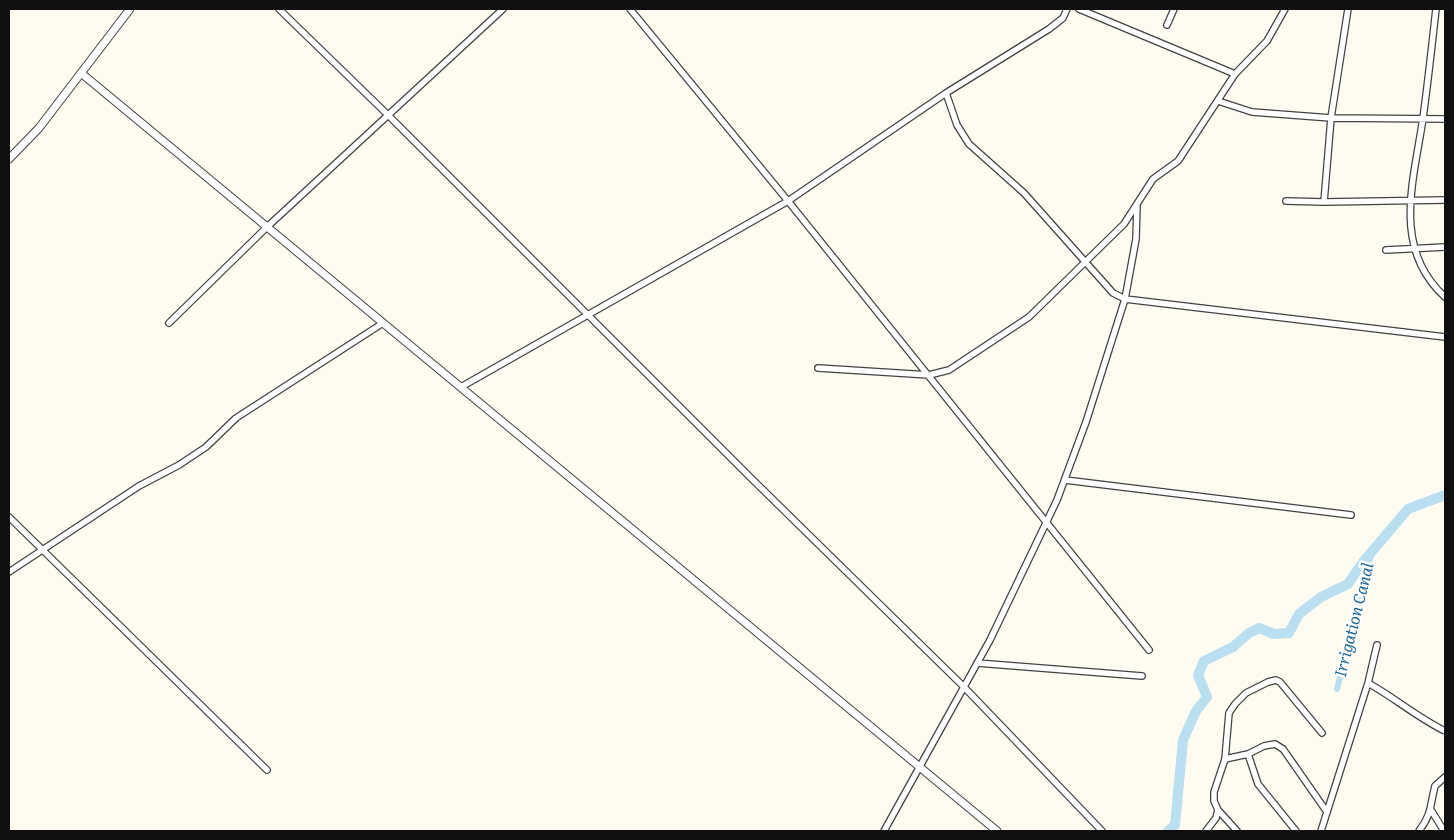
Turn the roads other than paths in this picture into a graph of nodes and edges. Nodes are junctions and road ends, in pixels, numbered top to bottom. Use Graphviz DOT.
graph roads {
  1 [pos="130,9"];
  2 [pos="279,9"];
  3 [pos="503,9"];
  4 [pos="630,9"];
  5 [pos="1067,9"];
  6 [pos="1079,9"];
  7 [pos="1174,9"];
  8 [pos="1285,9"];
  9 [pos="1348,9"];
  10 [pos="1436,9"];
  11 [pos="1167,25"];
  12 [pos="82,73"];
  13 [pos="1235,74"];
  14 [pos="946,93"];
  15 [pos="1218,101"];
  16 [pos="388,115"];
  17 [pos="1331,118"];
  18 [pos="1423,119"];
  19 [pos="1445,120"];
  20 [pos="9,159"];
  21 [pos="1286,200"];
  22 [pos="1445,200"];
  23 [pos="788,201"];
  24 [pos="1410,201"];
  25 [pos="1324,202"];
  26 [pos="1137,205"];
  27 [pos="267,226"];
  28 [pos="1445,247"];
  29 [pos="1414,249"];
  30 [pos="1386,250"];
  31 [pos="1085,262"];
  32 [pos="1445,297"];
  33 [pos="1125,299"];
  34 [pos="589,316"];
  35 [pos="170,323"];
  36 [pos="383,323"];
  37 [pos="1445,337"];
  38 [pos="818,368"];
  39 [pos="929,375"];
  40 [pos="461,387"];
  41 [pos="1065,480"];
  42 [pos="1351,515"];
  43 [pos="9,517"];
  44 [pos="1047,522"];
  45 [pos="43,550"];
  46 [pos="9,572"];
  47 [pos="1377,645"];
  48 [pos="1149,650"];
  49 [pos="977,663"];
  50 [pos="1142,676"];
  51 [pos="1368,684"];
  52 [pos="964,687"];
  53 [pos="1445,731"];
  54 [pos="1322,733"];
  55 [pos="1248,754"];
  56 [pos="1225,759"];
  57 [pos="919,767"];
  58 [pos="267,770"];
  59 [pos="1445,777"];
  60 [pos="1218,810"];
  61 [pos="1431,810"];
  62 [pos="1327,812"];
  63 [pos="884,831"];
  64 [pos="997,831"];
  65 [pos="1102,831"];
  66 [pos="1206,831"];
  67 [pos="1237,831"];
  68 [pos="1296,831"];
  69 [pos="1321,831"];
  70 [pos="1418,831"];
  71 [pos="1444,831"];
  1 -- 12 [label="street"];
  2 -- 16 [label="street"];
  3 -- 16 [label="street"];
  4 -- 23 [label="street"];
  5 -- 14 [label="street"];
  6 -- 13 [label="street"];
  7 -- 11 [label="street"];
  8 -- 13 [label="street"];
  9 -- 17 [label="street"];
  10 -- 18 [label="street"];
  12 -- 20 [label="street"];
  12 -- 27 [label="street"];
  13 -- 15 [label="street"];
  14 -- 23 [label="street"];
  14 -- 31 [label="street"];
  15 -- 17 [label="street"];
  15 -- 26 [label="street"];
  16 -- 27 [label="street"];
  16 -- 34 [label="street"];
  17 -- 18 [label="street"];
  17 -- 25 [label="street"];
  18 -- 19 [label="street"];
  18 -- 24 [label="street"];
  21 -- 25 [label="street"];
  22 -- 24 [label="street"];
  23 -- 34 [label="street"];
  23 -- 39 [label="street"];
  24 -- 25 [label="street"];
  24 -- 29 [label="street"];
  26 -- 31 [label="street"];
  26 -- 33 [label="street"];
  27 -- 35 [label="street"];
  27 -- 36 [label="street"];
  28 -- 29 [label="street"];
  29 -- 30 [label="street"];
  29 -- 32 [label="street"];
  31 -- 33 [label="street"];
  31 -- 39 [label="street"];
  33 -- 37 [label="street"];
  33 -- 41 [label="street"];
  34 -- 40 [label="street"];
  34 -- 52 [label="street"];
  36 -- 40 [label="street"];
  36 -- 45 [label="street"];
  38 -- 39 [label="street"];
  39 -- 44 [label="street"];
  40 -- 57 [label="street"];
  41 -- 42 [label="street"];
  41 -- 44 [label="street"];
  43 -- 45 [label="street"];
  44 -- 48 [label="street"];
  44 -- 49 [label="street"];
  45 -- 46 [label="street"];
  45 -- 58 [label="street"];
  47 -- 51 [label="street"];
  49 -- 50 [label="street"];
  49 -- 52 [label="street"];
  51 -- 53 [label="street"];
  51 -- 62 [label="street"];
  52 -- 57 [label="street"];
  52 -- 65 [label="street"];
  54 -- 56 [label="street"];
  55 -- 56 [label="street"];
  55 -- 62 [label="street"];
  55 -- 68 [label="street"];
  56 -- 60 [label="street"];
  57 -- 63 [label="street"];
  57 -- 64 [label="street"];
  59 -- 61 [label="street"];
  60 -- 66 [label="street"];
  60 -- 67 [label="street"];
  61 -- 70 [label="street"];
  61 -- 71 [label="street"];
  62 -- 69 [label="street"];
}
